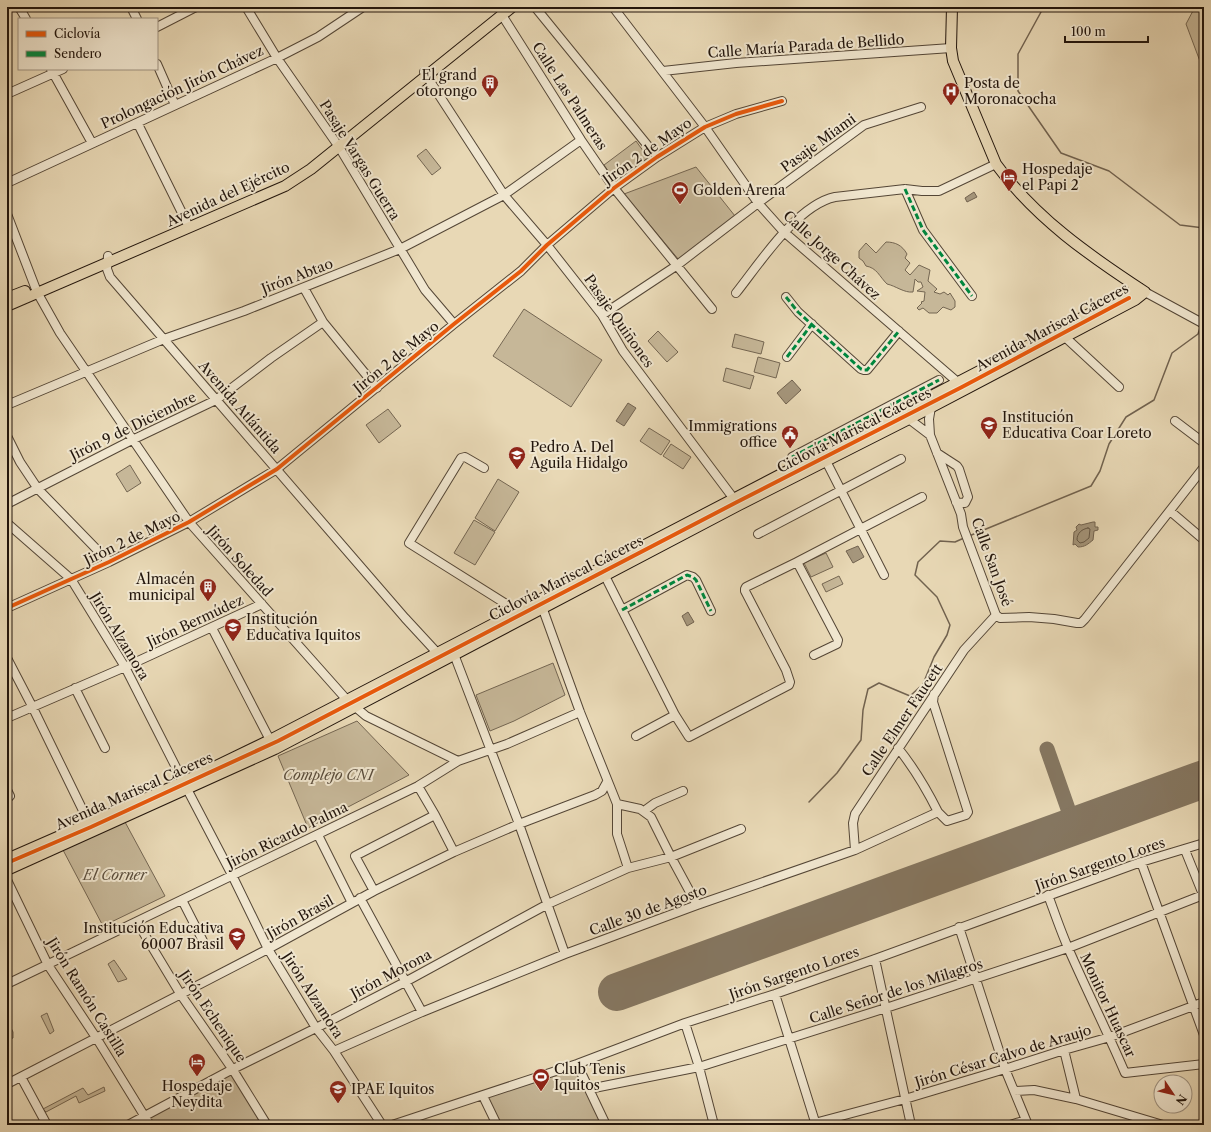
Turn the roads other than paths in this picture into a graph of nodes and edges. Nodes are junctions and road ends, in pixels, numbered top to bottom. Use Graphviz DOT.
graph roads {
  1 [pos="19,7"];
  2 [pos="131,7"];
  3 [pos="196,7"];
  4 [pos="246,7"];
  5 [pos="363,7"];
  6 [pos="535,7"];
  7 [pos="613,7"];
  8 [pos="952,7"];
  9 [pos="501,12"];
  10 [pos="25,18"];
  11 [pos="136,18"];
  12 [pos="158,26"];
  13 [pos="951,48"];
  14 [pos="277,58"];
  15 [pos="158,66"];
  16 [pos="52,71"];
  17 [pos="663,71"];
  18 [pos="426,74"];
  19 [pos="7,94"];
  20 [pos="782,101"];
  21 [pos="175,105"];
  22 [pos="921,107"];
  23 [pos="138,124"];
  24 [pos="704,127"];
  25 [pos="581,140"];
  26 [pos="92,143"];
  27 [pos="338,145"];
  28 [pos="658,157"];
  29 [pos="996,164"];
  30 [pos="7,183"];
  31 [pos="614,188"];
  32 [pos="906,189"];
  33 [pos="504,195"];
  34 [pos="758,203"];
  35 [pos="7,214"];
  36 [pos="187,223"];
  37 [pos="174,231"];
  38 [pos="784,232"];
  39 [pos="547,245"];
  40 [pos="400,249"];
  41 [pos="108,259"];
  42 [pos="676,266"];
  43 [pos="304,288"];
  44 [pos="36,289"];
  45 [pos="1142,290"];
  46 [pos="736,293"];
  47 [pos="972,296"];
  48 [pos="786,297"];
  49 [pos="7,298"];
  50 [pos="7,306"];
  51 [pos="712,310"];
  52 [pos="602,315"];
  53 [pos="323,322"];
  54 [pos="454,324"];
  55 [pos="812,324"];
  56 [pos="1204,324"];
  57 [pos="899,331"];
  58 [pos="1063,333"];
  59 [pos="164,339"];
  60 [pos="786,356"];
  61 [pos="86,372"];
  62 [pos="939,380"];
  63 [pos="961,386"];
  64 [pos="1119,387"];
  65 [pos="377,388"];
  66 [pos="216,400"];
  67 [pos="7,405"];
  68 [pos="931,407"];
  69 [pos="906,415"];
  70 [pos="1175,421"];
  71 [pos="930,435"];
  72 [pos="7,436"];
  73 [pos="132,440"];
  74 [pos="1204,443"];
  75 [pos="937,453"];
  76 [pos="792,457"];
  77 [pos="824,457"];
  78 [pos="901,459"];
  79 [pos="1204,467"];
  80 [pos="484,468"];
  81 [pos="277,469"];
  82 [pos="38,489"];
  83 [pos="841,490"];
  84 [pos="922,497"];
  85 [pos="736,502"];
  86 [pos="956,502"];
  87 [pos="7,504"];
  88 [pos="1170,511"];
  89 [pos="189,522"];
  90 [pos="7,523"];
  91 [pos="861,529"];
  92 [pos="758,534"];
  93 [pos="1204,540"];
  94 [pos="109,562"];
  95 [pos="797,562"];
  96 [pos="602,572"];
  97 [pos="884,575"];
  98 [pos="71,579"];
  99 [pos="262,604"];
  100 [pos="541,604"];
  101 [pos="7,608"];
  102 [pos="622,610"];
  103 [pos="711,611"];
  104 [pos="515,612"];
  105 [pos="996,615"];
  106 [pos="212,628"];
  107 [pos="452,650"];
  108 [pos="814,655"];
  109 [pos="441,656"];
  110 [pos="7,658"];
  111 [pos="125,667"];
  112 [pos="75,688"];
  113 [pos="934,694"];
  114 [pos="347,700"];
  115 [pos="32,706"];
  116 [pos="355,707"];
  117 [pos="580,712"];
  118 [pos="675,715"];
  119 [pos="7,718"];
  120 [pos="636,736"];
  121 [pos="270,740"];
  122 [pos="105,748"];
  123 [pos="898,748"];
  124 [pos="490,749"];
  125 [pos="458,762"];
  126 [pos="607,782"];
  127 [pos="185,786"];
  128 [pos="418,786"];
  129 [pos="7,790"];
  130 [pos="602,791"];
  131 [pos="683,791"];
  132 [pos="7,799"];
  133 [pos="615,802"];
  134 [pos="644,811"];
  135 [pos="938,812"];
  136 [pos="435,815"];
  137 [pos="519,824"];
  138 [pos="92,827"];
  139 [pos="741,829"];
  140 [pos="318,835"];
  141 [pos="1204,843"];
  142 [pos="855,850"];
  143 [pos="1185,850"];
  144 [pos="454,852"];
  145 [pos="671,857"];
  146 [pos="7,859"];
  147 [pos="1141,862"];
  148 [pos="628,868"];
  149 [pos="7,870"];
  150 [pos="232,875"];
  151 [pos="7,880"];
  152 [pos="374,891"];
  153 [pos="1048,895"];
  154 [pos="1204,896"];
  155 [pos="16,898"];
  156 [pos="360,898"];
  157 [pos="182,900"];
  158 [pos="7,902"];
  159 [pos="352,903"];
  160 [pos="548,904"];
  161 [pos="697,905"];
  162 [pos="1159,912"];
  163 [pos="137,922"];
  164 [pos="959,927"];
  165 [pos="204,943"];
  166 [pos="1068,948"];
  167 [pos="268,949"];
  168 [pos="565,954"];
  169 [pos="875,959"];
  170 [pos="48,965"];
  171 [pos="976,979"];
  172 [pos="405,982"];
  173 [pos="7,984"];
  174 [pos="776,994"];
  175 [pos="181,995"];
  176 [pos="1204,1002"];
  177 [pos="1194,1005"];
  178 [pos="886,1008"];
  179 [pos="422,1012"];
  180 [pos="686,1023"];
  181 [pos="316,1028"];
  182 [pos="1204,1035"];
  183 [pos="1110,1037"];
  184 [pos="790,1038"];
  185 [pos="97,1039"];
  186 [pos="1064,1050"];
  187 [pos="334,1051"];
  188 [pos="577,1064"];
  189 [pos="1204,1064"];
  190 [pos="699,1067"];
  191 [pos="1005,1069"];
  192 [pos="233,1070"];
  193 [pos="21,1077"];
  194 [pos="7,1084"];
  195 [pos="589,1089"];
  196 [pos="1014,1091"];
  197 [pos="483,1096"];
  198 [pos="905,1099"];
  199 [pos="1076,1099"];
  200 [pos="145,1116"];
  201 [pos="1027,1122"];
  202 [pos="813,1124"];
  203 [pos="47,1125"];
  204 [pos="128,1125"];
  205 [pos="150,1125"];
  206 [pos="267,1125"];
  207 [pos="382,1125"];
  208 [pos="392,1125"];
  209 [pos="497,1125"];
  210 [pos="606,1125"];
  211 [pos="714,1125"];
  212 [pos="911,1125"];
  213 [pos="1010,1125"];
  214 [pos="1164,1125"];
  1 -- 10 [label="street"];
  2 -- 11 [label="street"];
  3 -- 12 [label="street"];
  4 -- 14 [label="street, Pasaje Vargas Guerra"];
  5 -- 14 [label="street, Prolongación Jirón Chávez"];
  6 -- 28 [label="street"];
  7 -- 17 [label="street, Calle Jorge Chávez"];
  8 -- 13 [label="main road"];
  9 -- 18 [label="main road, Avenida del Ejército"];
  9 -- 25 [label="street, Calle Las Palmeras"];
  13 -- 17 [label="street, Calle María Parada de Bellido"];
  13 -- 29 [label="main road"];
  14 -- 21 [label="street, Prolongación Jirón Chávez"];
  14 -- 27 [label="street, Pasaje Vargas Guerra"];
  15 -- 21 [label="street"];
  16 -- 19 [label="street"];
  16 -- 26 [label="street"];
  17 -- 24 [label="street, Calle Jorge Chávez"];
  18 -- 27 [label="main road, Avenida del Ejército"];
  18 -- 33 [label="street, Pasaje Quiñones"];
  20 -- 24 [label="street, Jirón 2 de Mayo"];
  21 -- 23 [label="street, Prolongación Jirón Chávez"];
  22 -- 34 [label="street, Pasaje Miami"];
  23 -- 26 [label="street, Prolongación Jirón Chávez"];
  23 -- 36 [label="street"];
  24 -- 28 [label="street, Jirón 2 de Mayo"];
  24 -- 34 [label="street, Calle Jorge Chávez"];
  25 -- 31 [label="street, Calle Las Palmeras"];
  25 -- 33 [label="street, Jirón Abtao"];
  26 -- 30 [label="street, Prolongación Jirón Chávez"];
  27 -- 36 [label="main road, Avenida del Ejército"];
  27 -- 37 [label="main road, Avenida del Ejército"];
  27 -- 40 [label="street, Pasaje Vargas Guerra"];
  28 -- 31 [label="street, Jirón 2 de Mayo"];
  29 -- 32 [label="street"];
  29 -- 45 [label="main road"];
  31 -- 39 [label="street, Jirón 2 de Mayo"];
  31 -- 42 [label="street, Calle Las Palmeras"];
  32 -- 38 [label="street"];
  32 -- 47 [label="street"];
  33 -- 39 [label="street, Pasaje Quiñones"];
  33 -- 40 [label="street, Jirón Abtao"];
  34 -- 38 [label="street, Calle Jorge Chávez"];
  34 -- 42 [label="street, Pasaje Miami"];
  35 -- 44 [label="street, Jirón Soledad"];
  36 -- 37 [label="main road, Avenida del Ejército"];
  37 -- 41 [label="main road, Avenida del Ejército"];
  38 -- 46 [label="street"];
  38 -- 57 [label="street, Calle Jorge Chávez"];
  39 -- 52 [label="street, Pasaje Quiñones"];
  39 -- 54 [label="street, Jirón 2 de Mayo"];
  40 -- 43 [label="street, Jirón Abtao"];
  40 -- 54 [label="street, Pasaje Vargas Guerra"];
  41 -- 44 [label="main road, Avenida del Ejército"];
  41 -- 59 [label="street, Avenida Atlántida"];
  42 -- 51 [label="street, Calle Las Palmeras"];
  42 -- 52 [label="street, Pasaje Miami"];
  43 -- 53 [label="street"];
  43 -- 59 [label="street, Jirón Abtao"];
  44 -- 49 [label="main road, Avenida del Ejército"];
  44 -- 50 [label="main road, Avenida del Ejército"];
  44 -- 61 [label="street, Jirón Soledad"];
  45 -- 56 [label="street"];
  45 -- 58 [label="main road, Avenida Mariscal Cáceres"];
  48 -- 55 [label="street"];
  52 -- 85 [label="street, Pasaje Quiñones"];
  53 -- 65 [label="street"];
  53 -- 66 [label="street, Jirón 9 de Diciembre"];
  54 -- 65 [label="street, Jirón 2 de Mayo"];
  55 -- 57 [label="street"];
  55 -- 60 [label="street"];
  57 -- 63 [label="street, Calle Jorge Chávez"];
  58 -- 63 [label="main road, Avenida Mariscal Cáceres"];
  58 -- 64 [label="street"];
  59 -- 61 [label="street, Jirón Abtao"];
  59 -- 66 [label="street, Avenida Atlántida"];
  61 -- 67 [label="street, Jirón Abtao"];
  61 -- 73 [label="street, Jirón Soledad"];
  62 -- 76 [label="street"];
  63 -- 68 [label="main road, Avenida Mariscal Cáceres"];
  63 -- 69 [label="main road, Avenida Mariscal Cáceres"];
  65 -- 81 [label="street, Jirón 2 de Mayo"];
  66 -- 73 [label="street, Jirón 9 de Diciembre"];
  66 -- 81 [label="street, Avenida Atlántida"];
  68 -- 69 [label="main road, Avenida Mariscal Cáceres"];
  68 -- 71 [label="street, Calle San José"];
  69 -- 71 [label="street"];
  69 -- 77 [label="main road, Avenida Mariscal Cáceres"];
  70 -- 74 [label="street"];
  71 -- 75 [label="street, Calle San José"];
  72 -- 82 [label="street"];
  73 -- 82 [label="street, Jirón 9 de Diciembre"];
  73 -- 89 [label="street, Jirón Soledad"];
  75 -- 86 [label="street, Calle San José"];
  75 -- 86 [label="street"];
  77 -- 83 [label="street"];
  77 -- 85 [label="main road, Avenida Mariscal Cáceres"];
  78 -- 83 [label="street"];
  79 -- 88 [label="street, Calle San José"];
  80 -- 104 [label="street"];
  81 -- 89 [label="street, Jirón 2 de Mayo"];
  81 -- 109 [label="street, Avenida Atlántida"];
  82 -- 87 [label="street, Jirón 9 de Diciembre"];
  82 -- 94 [label="street"];
  83 -- 91 [label="street"];
  83 -- 92 [label="street"];
  84 -- 91 [label="street"];
  85 -- 96 [label="main road, Avenida Mariscal Cáceres"];
  86 -- 105 [label="street, Calle San José"];
  88 -- 93 [label="street"];
  88 -- 105 [label="street, Calle San José"];
  89 -- 94 [label="street, Jirón 2 de Mayo"];
  89 -- 99 [label="street, Jirón Soledad"];
  90 -- 98 [label="street, Jirón Alzamora"];
  91 -- 95 [label="street"];
  91 -- 97 [label="street"];
  94 -- 98 [label="street, Jirón 2 de Mayo"];
  95 -- 108 [label="street"];
  95 -- 118 [label="street"];
  96 -- 100 [label="main road, Avenida Mariscal Cáceres"];
  96 -- 102 [label="street"];
  98 -- 101 [label="street, Jirón 2 de Mayo"];
  98 -- 111 [label="street, Jirón Alzamora"];
  99 -- 106 [label="street, Jirón Bermúdez"];
  99 -- 114 [label="street, Jirón Soledad"];
  100 -- 104 [label="main road, Avenida Mariscal Cáceres"];
  100 -- 107 [label="main road, Avenida Mariscal Cáceres"];
  100 -- 117 [label="street"];
  102 -- 103 [label="street"];
  102 -- 118 [label="street"];
  104 -- 107 [label="main road, Avenida Mariscal Cáceres"];
  105 -- 113 [label="street, Calle Elmer Faucett"];
  106 -- 111 [label="street, Jirón Bermúdez"];
  106 -- 121 [label="street"];
  107 -- 109 [label="main road, Avenida Mariscal Cáceres"];
  107 -- 124 [label="street"];
  109 -- 114 [label="main road, Avenida Mariscal Cáceres"];
  109 -- 116 [label="main road, Avenida Mariscal Cáceres"];
  110 -- 115 [label="street"];
  111 -- 112 [label="street, Jirón Bermúdez"];
  111 -- 127 [label="street, Jirón Alzamora"];
  112 -- 115 [label="street, Jirón Bermúdez"];
  112 -- 122 [label="street"];
  113 -- 123 [label="street, Calle Elmer Faucett"];
  113 -- 135 [label="street"];
  114 -- 116 [label="street, Jirón Soledad"];
  114 -- 121 [label="main road, Avenida Mariscal Cáceres"];
  115 -- 119 [label="street, Jirón Bermúdez"];
  115 -- 138 [label="street"];
  116 -- 125 [label="street, Jirón Soledad"];
  116 -- 127 [label="main road, Avenida Mariscal Cáceres"];
  117 -- 124 [label="street, Jirón Ricardo Palma"];
  117 -- 126 [label="street"];
  118 -- 120 [label="street"];
  121 -- 127 [label="main road, Avenida Mariscal Cáceres"];
  123 -- 135 [label="street"];
  123 -- 142 [label="street, Calle Elmer Faucett"];
  124 -- 125 [label="street, Jirón Ricardo Palma"];
  124 -- 137 [label="street"];
  125 -- 128 [label="street, Jirón Ricardo Palma"];
  126 -- 130 [label="street"];
  126 -- 133 [label="street"];
  127 -- 138 [label="main road, Avenida Mariscal Cáceres"];
  127 -- 150 [label="street, Jirón Alzamora"];
  128 -- 136 [label="street"];
  128 -- 140 [label="street, Jirón Ricardo Palma"];
  129 -- 132 [label="street"];
  130 -- 133 [label="street"];
  130 -- 137 [label="street, Jirón Brasil"];
  131 -- 134 [label="street"];
  133 -- 134 [label="street"];
  133 -- 148 [label="street"];
  134 -- 145 [label="street"];
  135 -- 142 [label="street, Calle 30 de Agosto"];
  136 -- 144 [label="street"];
  136 -- 152 [label="street"];
  137 -- 144 [label="street, Jirón Brasil"];
  137 -- 160 [label="street"];
  138 -- 146 [label="main road, Avenida Mariscal Cáceres"];
  138 -- 149 [label="main road, Avenida Mariscal Cáceres"];
  139 -- 145 [label="street, Jirón Morona"];
  140 -- 150 [label="street, Jirón Ricardo Palma"];
  140 -- 159 [label="street"];
  141 -- 143 [label="street, Jirón Sargento Lores"];
  142 -- 161 [label="street, Calle 30 de Agosto"];
  143 -- 147 [label="street, Jirón Sargento Lores"];
  143 -- 154 [label="street"];
  144 -- 152 [label="street, Jirón Brasil"];
  145 -- 148 [label="street, Jirón Morona"];
  145 -- 161 [label="street"];
  147 -- 153 [label="street, Jirón Sargento Lores"];
  147 -- 162 [label="street"];
  148 -- 160 [label="street, Jirón Morona"];
  150 -- 157 [label="street, Jirón Ricardo Palma"];
  150 -- 167 [label="street, Jirón Alzamora"];
  151 -- 155 [label="street, Jirón Ramón Castilla"];
  152 -- 156 [label="street, Jirón Brasil"];
  153 -- 164 [label="street, Jirón Sargento Lores"];
  153 -- 166 [label="street, Monitor Huascar"];
  154 -- 162 [label="street, Calle Señor de los Milagros"];
  155 -- 158 [label="street"];
  155 -- 170 [label="street, Jirón Ramón Castilla"];
  156 -- 159 [label="street, Jirón Brasil"];
  156 -- 172 [label="street"];
  157 -- 163 [label="street, Jirón Ricardo Palma"];
  157 -- 165 [label="street"];
  159 -- 167 [label="street, Jirón Brasil"];
  160 -- 168 [label="street"];
  160 -- 172 [label="street, Jirón Morona"];
  161 -- 168 [label="street, Calle 30 de Agosto"];
  162 -- 166 [label="street, Calle Señor de los Milagros"];
  162 -- 177 [label="street"];
  163 -- 170 [label="street, Jirón Ricardo Palma"];
  163 -- 175 [label="street, Jirón Echenique"];
  164 -- 169 [label="street, Jirón Sargento Lores"];
  164 -- 171 [label="street"];
  166 -- 171 [label="street, Calle Señor de los Milagros"];
  166 -- 183 [label="street, Monitor Huascar"];
  167 -- 175 [label="street, Jirón Brasil"];
  167 -- 181 [label="street, Jirón Alzamora"];
  168 -- 179 [label="street, Calle 30 de Agosto"];
  169 -- 174 [label="street, Jirón Sargento Lores"];
  169 -- 178 [label="street"];
  170 -- 173 [label="street, Jirón Ricardo Palma"];
  170 -- 185 [label="street, Jirón Ramón Castilla"];
  171 -- 178 [label="street, Calle Señor de los Milagros"];
  171 -- 191 [label="street"];
  172 -- 179 [label="street"];
  172 -- 181 [label="street, Jirón Morona"];
  174 -- 180 [label="street, Jirón Sargento Lores"];
  174 -- 184 [label="street"];
  175 -- 185 [label="street, Jirón Brasil"];
  175 -- 192 [label="street, Jirón Echenique"];
  176 -- 177 [label="street, Jirón César Calvo de Araujo"];
  177 -- 182 [label="street"];
  177 -- 183 [label="street, Jirón César Calvo de Araujo"];
  178 -- 184 [label="street, Calle Señor de los Milagros"];
  178 -- 198 [label="street"];
  179 -- 187 [label="street, Calle 30 de Agosto"];
  180 -- 188 [label="street, Jirón Sargento Lores"];
  180 -- 190 [label="street"];
  181 -- 187 [label="street, Jirón Alzamora"];
  181 -- 192 [label="street, Jirón Morona"];
  183 -- 186 [label="street, Jirón César Calvo de Araujo"];
  183 -- 189 [label="street, Monitor Huascar"];
  184 -- 190 [label="street, Calle Señor de los Milagros"];
  184 -- 202 [label="street"];
  185 -- 193 [label="street, Jirón Brasil"];
  185 -- 200 [label="street, Jirón Ramón Castilla"];
  186 -- 191 [label="street, Jirón César Calvo de Araujo"];
  186 -- 199 [label="street"];
  187 -- 207 [label="street, Jirón Alzamora"];
  188 -- 195 [label="street"];
  188 -- 197 [label="street, Jirón Sargento Lores"];
  190 -- 195 [label="street, Calle Señor de los Milagros"];
  190 -- 211 [label="street"];
  191 -- 196 [label="street"];
  191 -- 198 [label="street, Jirón César Calvo de Araujo"];
  192 -- 200 [label="street, Jirón Morona"];
  192 -- 206 [label="street, Jirón Echenique"];
  193 -- 194 [label="street, Jirón Brasil"];
  193 -- 203 [label="street"];
  195 -- 210 [label="street"];
  196 -- 199 [label="street"];
  196 -- 201 [label="street"];
  197 -- 208 [label="street, Jirón Sargento Lores"];
  197 -- 209 [label="street"];
  198 -- 202 [label="street, Jirón César Calvo de Araujo"];
  198 -- 212 [label="street"];
  199 -- 214 [label="street"];
  200 -- 204 [label="street, Jirón Morona"];
  200 -- 205 [label="street, Jirón Ramón Castilla"];
  201 -- 213 [label="street"];
}
